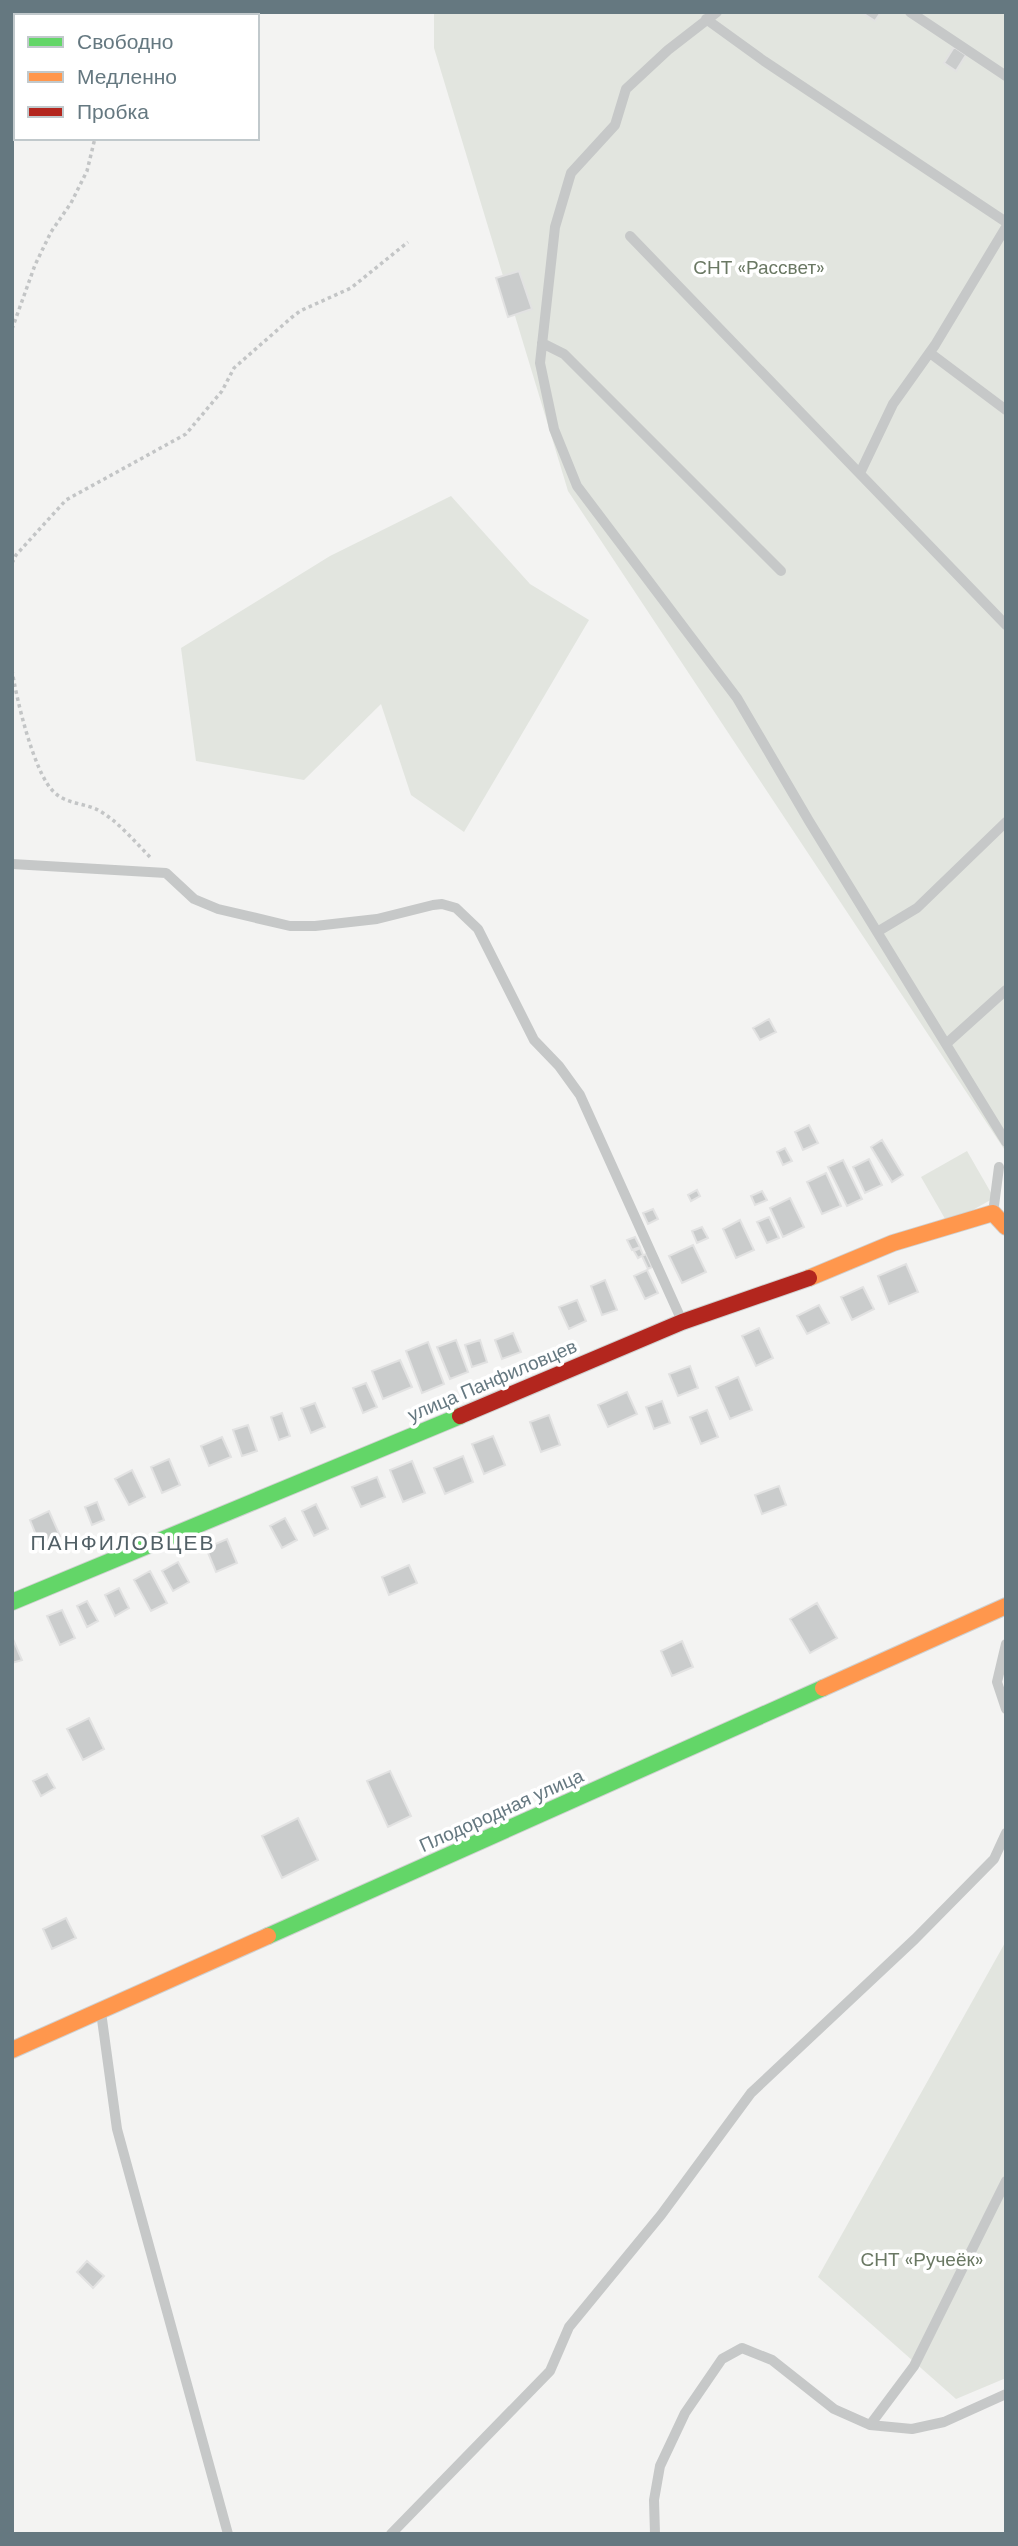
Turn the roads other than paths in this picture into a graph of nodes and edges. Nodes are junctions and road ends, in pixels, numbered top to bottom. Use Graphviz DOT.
graph roads {
  1 [pos="717,12"];
  2 [pos="910,12"];
  3 [pos="706,19"];
  4 [pos="1006,76"];
  5 [pos="1006,225"];
  6 [pos="630,236"];
  7 [pos="542,343"];
  8 [pos="929,353"];
  9 [pos="1006,410"];
  10 [pos="860,473"];
  11 [pos="780,571"];
  12 [pos="1006,625"];
  13 [pos="1006,822"];
  14 [pos="12,864"];
  15 [pos="877,932"];
  16 [pos="1006,990"];
  17 [pos="946,1045"];
  18 [pos="1006,1142"];
  19 [pos="999,1167"];
  20 [pos="993,1213"];
  21 [pos="1006,1227"];
  22 [pos="682,1322"];
  23 [pos="12,1602"];
  24 [pos="1006,1606"];
  25 [pos="1006,1644"];
  26 [pos="1006,1709"];
  27 [pos="1006,1833"];
  28 [pos="101,2012"];
  29 [pos="12,2050"];
  30 [pos="1006,2181"];
  31 [pos="1006,2394"];
  32 [pos="870,2425"];
  33 [pos="228,2534"];
  34 [pos="391,2534"];
  35 [pos="655,2534"];
  1 -- 3 [label="lane"];
  2 -- 4 [label="lane"];
  3 -- 5 [label="lane"];
  3 -- 7 [label="lane"];
  5 -- 8 [label="lane"];
  6 -- 10 [label="lane"];
  7 -- 11 [label="lane"];
  7 -- 15 [label="lane"];
  8 -- 9 [label="lane"];
  8 -- 10 [label="lane"];
  10 -- 12 [label="lane"];
  13 -- 15 [label="lane"];
  14 -- 22 [label="lane"];
  15 -- 17 [label="lane"];
  16 -- 17 [label="lane"];
  17 -- 18 [label="lane"];
  19 -- 20 [label="lane"];
  20 -- 21 [label="street"];
  20 -- 22 [label="street, улица Панфиловцев"];
  22 -- 23 [label="street, улица Панфиловцев"];
  24 -- 28 [label="street, Плодородная улица"];
  25 -- 26 [label="lane"];
  27 -- 34 [label="lane"];
  28 -- 29 [label="street, Плодородная улица"];
  28 -- 33 [label="lane"];
  30 -- 32 [label="lane"];
  31 -- 32 [label="lane"];
  32 -- 35 [label="lane"];
}
